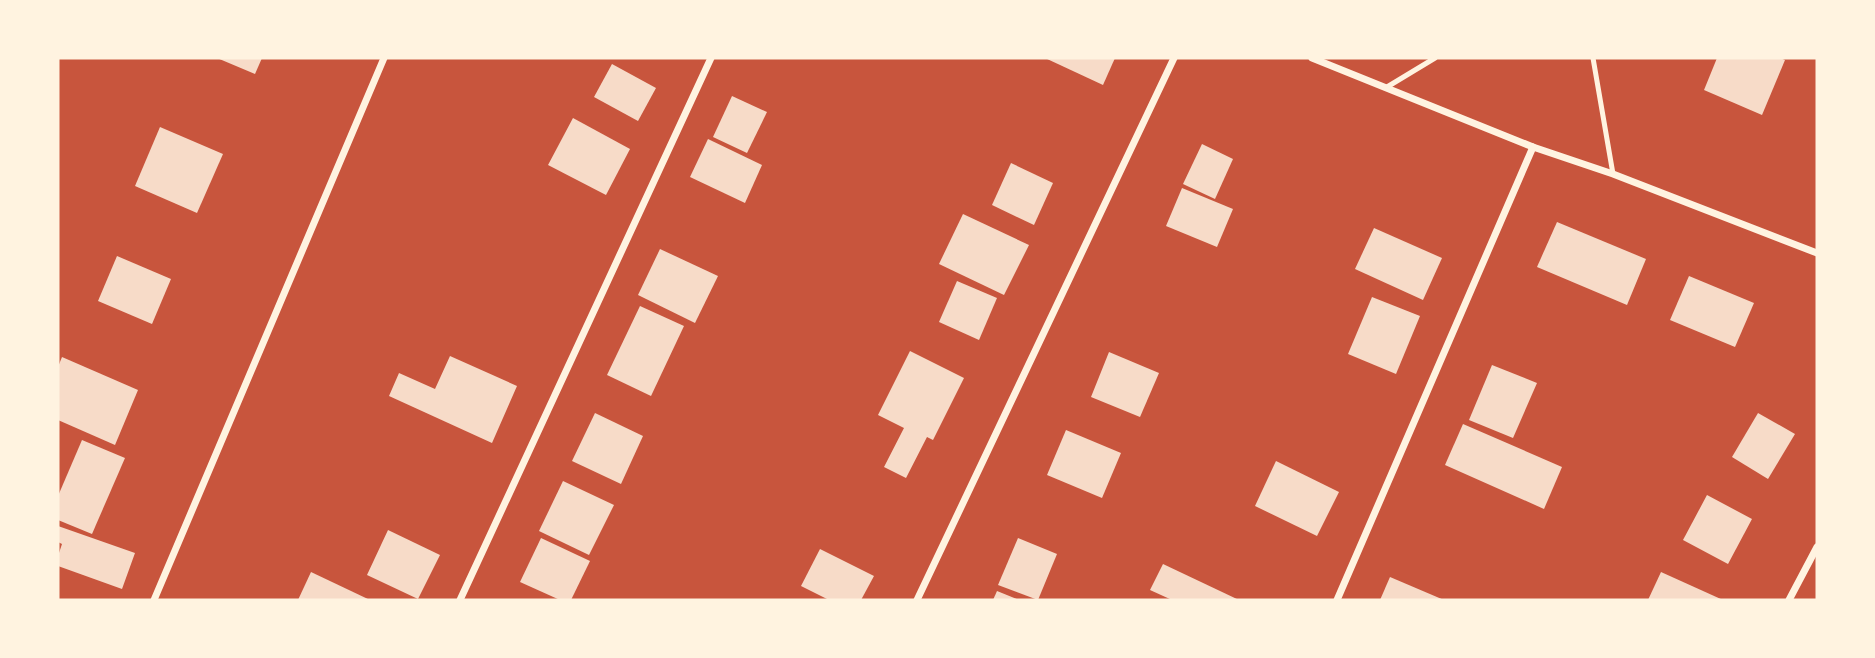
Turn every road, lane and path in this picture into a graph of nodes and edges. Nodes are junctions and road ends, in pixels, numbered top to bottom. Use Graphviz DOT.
graph roads {
  1 [pos="384,58"];
  2 [pos="711,58"];
  3 [pos="1174,58"];
  4 [pos="1312,58"];
  5 [pos="1435,58"];
  6 [pos="1592,58"];
  7 [pos="1387,87"];
  8 [pos="1533,147"];
  9 [pos="1613,174"];
  10 [pos="1817,253"];
  11 [pos="1817,547"];
  12 [pos="154,600"];
  13 [pos="460,600"];
  14 [pos="917,600"];
  15 [pos="1337,600"];
  16 [pos="1789,600"];
  1 -- 12 [label="street"];
  2 -- 13 [label="street"];
  3 -- 14 [label="street"];
  4 -- 7 [label="street"];
  5 -- 7 [label="lane"];
  6 -- 9 [label="lane"];
  7 -- 8 [label="street"];
  8 -- 9 [label="street"];
  8 -- 15 [label="street"];
  9 -- 10 [label="street"];
  11 -- 16 [label="street"];
}
